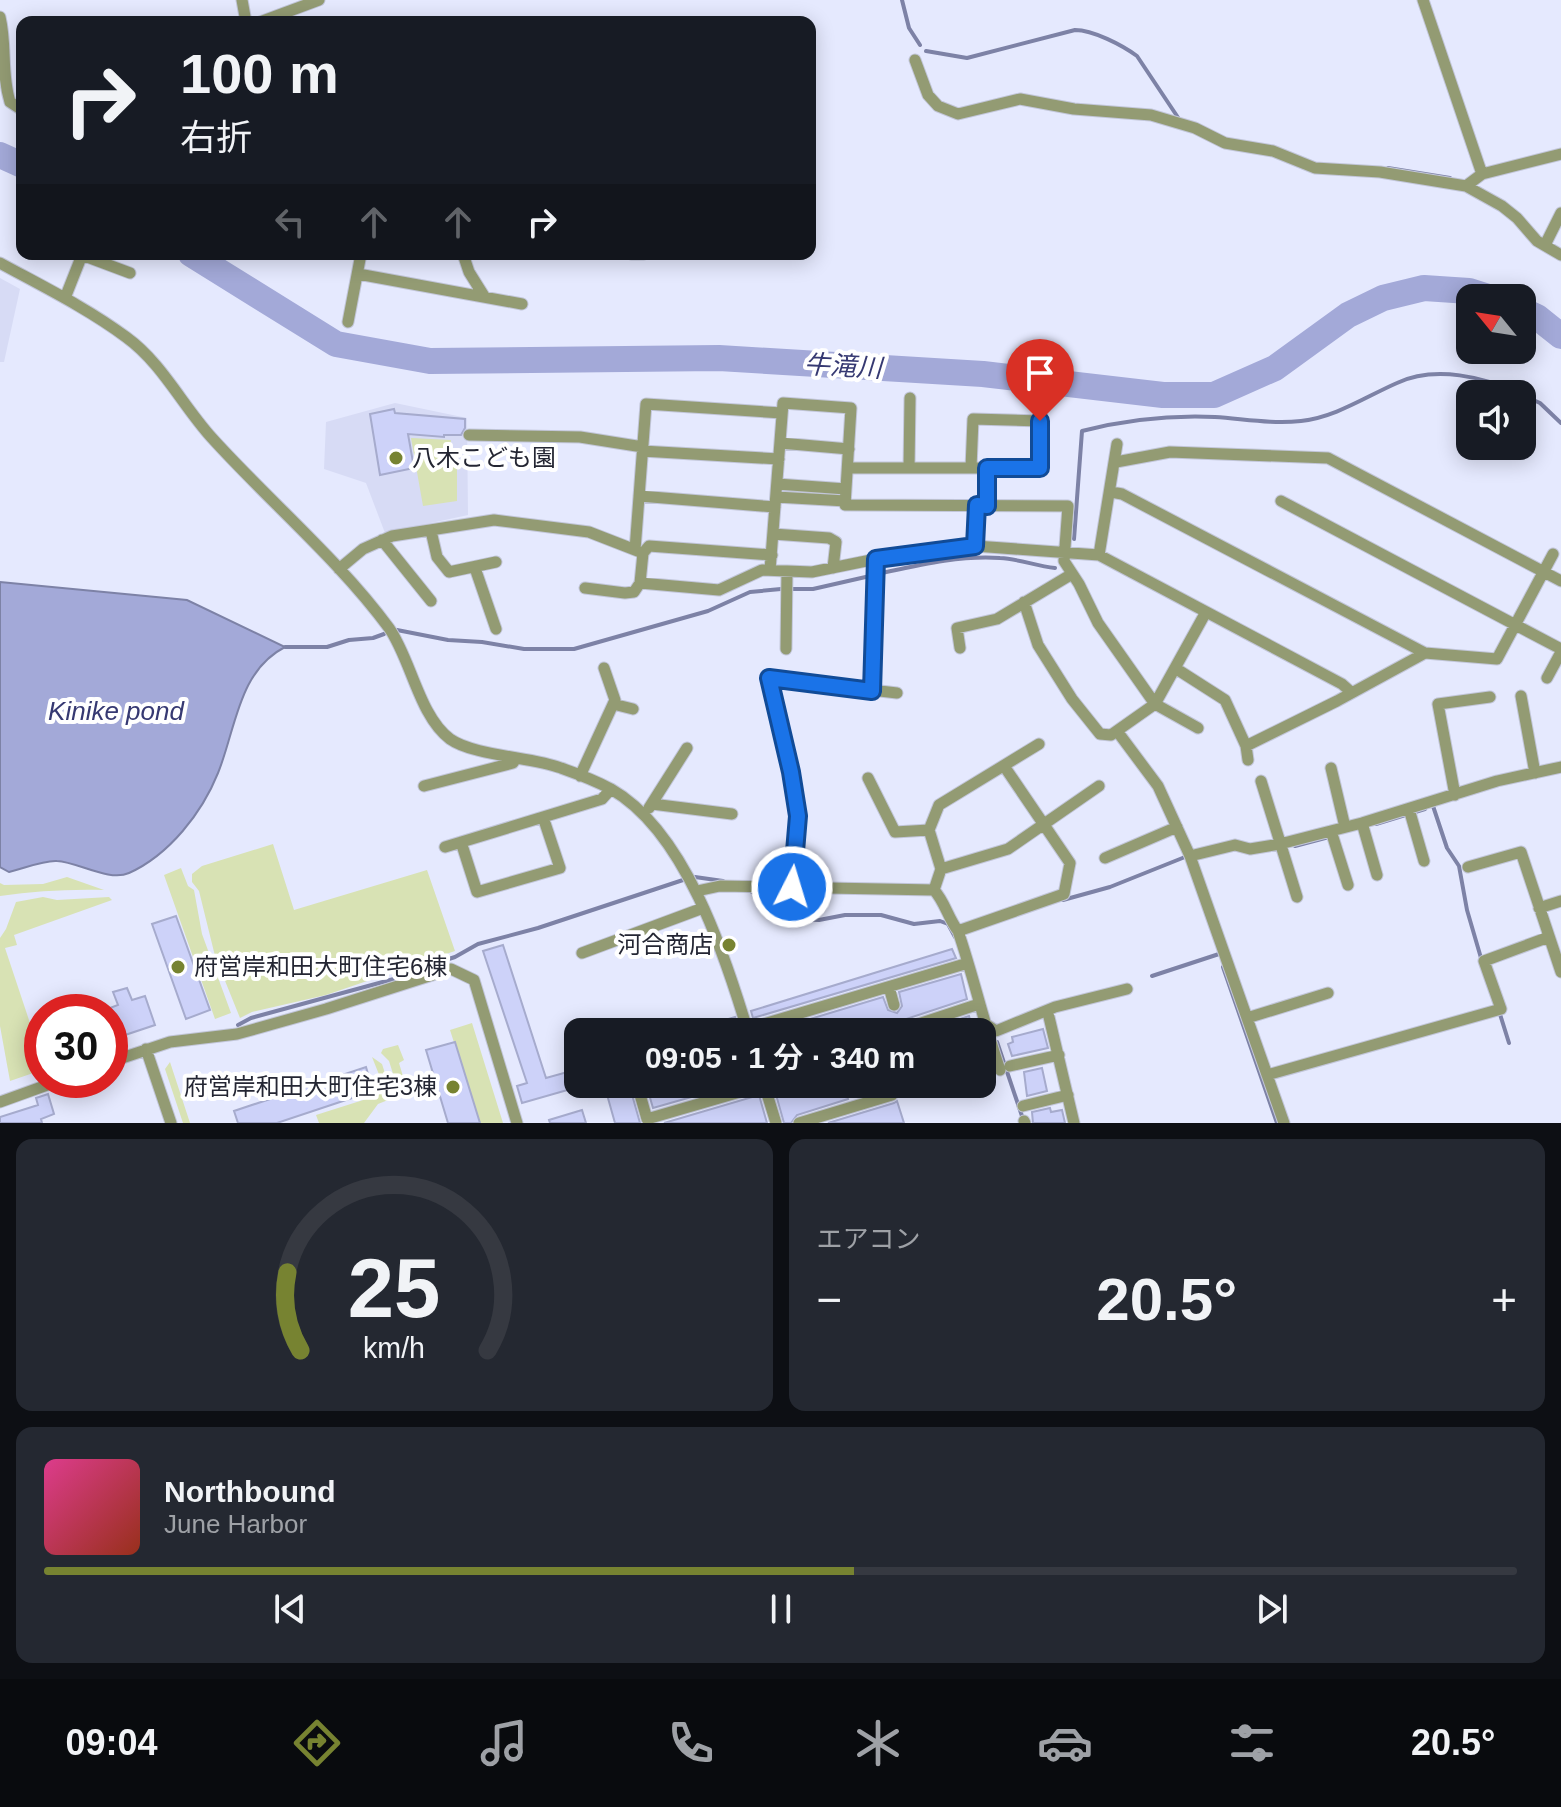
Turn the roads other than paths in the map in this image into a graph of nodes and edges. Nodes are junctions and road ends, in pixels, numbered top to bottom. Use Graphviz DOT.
graph roads {
  1 [pos="319,0"];
  2 [pos="1423,0"];
  3 [pos="276,16"];
  4 [pos="0,17"];
  5 [pos="915,60"];
  6 [pos="5,101"];
  7 [pos="1561,154"];
  8 [pos="1482,174"];
  9 [pos="1466,186"];
  10 [pos="1561,213"];
  11 [pos="1547,241"];
  12 [pos="1561,255"];
  13 [pos="80,260"];
  14 [pos="95,260"];
  15 [pos="360,260"];
  16 [pos="465,260"];
  17 [pos="0,263"];
  18 [pos="130,273"];
  19 [pos="358,274"];
  20 [pos="484,296"];
  21 [pos="65,298"];
  22 [pos="522,304"];
  23 [pos="348,322"];
  24 [pos="910,398"];
  25 [pos="782,413"];
  26 [pos="469,435"];
  27 [pos="780,443"];
  28 [pos="1117,444"];
  29 [pos="642,449"];
  30 [pos="849,449"];
  31 [pos="779,459"];
  32 [pos="1116,462"];
  33 [pos="848,468"];
  34 [pos="909,468"];
  35 [pos="971,468"];
  36 [pos="987,468"];
  37 [pos="777,484"];
  38 [pos="1111,492"];
  39 [pos="846,495"];
  40 [pos="639,496"];
  41 [pos="1281,501"];
  42 [pos="776,502"];
  43 [pos="982,506"];
  44 [pos="431,531"];
  45 [pos="773,534"];
  46 [pos="382,540"];
  47 [pos="975,546"];
  48 [pos="639,551"];
  49 [pos="1063,553"];
  50 [pos="1553,554"];
  51 [pos="772,555"];
  52 [pos="1099,555"];
  53 [pos="876,559"];
  54 [pos="496,562"];
  55 [pos="475,568"];
  56 [pos="833,568"];
  57 [pos="339,569"];
  58 [pos="770,570"];
  59 [pos="787,571"];
  60 [pos="1544,572"];
  61 [pos="1072,574"];
  62 [pos="1561,581"];
  63 [pos="640,583"];
  64 [pos="585,588"];
  65 [pos="431,601"];
  66 [pos="1024,602"];
  67 [pos="1206,612"];
  68 [pos="1516,625"];
  69 [pos="496,629"];
  70 [pos="960,648"];
  71 [pos="786,649"];
  72 [pos="1561,650"];
  73 [pos="1425,653"];
  74 [pos="604,668"];
  75 [pos="1175,668"];
  76 [pos="1547,678"];
  77 [pos="872,691"];
  78 [pos="1351,692"];
  79 [pos="897,693"];
  80 [pos="1521,696"];
  81 [pos="1490,697"];
  82 [pos="613,704"];
  83 [pos="1155,704"];
  84 [pos="633,709"];
  85 [pos="1198,728"];
  86 [pos="1117,731"];
  87 [pos="1039,744"];
  88 [pos="1246,746"];
  89 [pos="687,748"];
  90 [pos="516,758"];
  91 [pos="1248,760"];
  92 [pos="1004,766"];
  93 [pos="1561,767"];
  94 [pos="1331,768"];
  95 [pos="1535,773"];
  96 [pos="580,776"];
  97 [pos="868,778"];
  98 [pos="1261,781"];
  99 [pos="424,786"];
  100 [pos="1099,786"];
  101 [pos="611,789"];
  102 [pos="1455,795"];
  103 [pos="652,804"];
  104 [pos="1409,809"];
  105 [pos="732,814"];
  106 [pos="644,815"];
  107 [pos="543,817"];
  108 [pos="1362,823"];
  109 [pos="1046,825"];
  110 [pos="1177,827"];
  111 [pos="1345,827"];
  112 [pos="929,830"];
  113 [pos="1331,831"];
  114 [pos="461,842"];
  115 [pos="1280,844"];
  116 [pos="1498,844"];
  117 [pos="445,847"];
  118 [pos="1190,856"];
  119 [pos="1501,857"];
  120 [pos="1105,858"];
  121 [pos="1424,861"];
  122 [pos="1468,867"];
  123 [pos="941,869"];
  124 [pos="1377,875"];
  125 [pos="1348,885"];
  126 [pos="792,887"];
  127 [pos="934,890"];
  128 [pos="697,891"];
  129 [pos="1297,897"];
  130 [pos="1561,901"];
  131 [pos="703,908"];
  132 [pos="1539,908"];
  133 [pos="958,931"];
  134 [pos="1549,937"];
  135 [pos="582,953"];
  136 [pos="968,963"];
  137 [pos="1561,972"];
  138 [pos="889,987"];
  139 [pos="1127,989"];
  140 [pos="1328,993"];
  141 [pos="817,994"];
  142 [pos="979,1004"];
  143 [pos="894,1005"];
  144 [pos="822,1007"];
  145 [pos="1049,1017"];
  146 [pos="743,1018"];
  147 [pos="788,1018"];
  148 [pos="936,1018"];
  149 [pos="984,1018"];
  150 [pos="1247,1018"];
  151 [pos="996,1031"];
  152 [pos="146,1049"];
  153 [pos="996,1052"];
  154 [pos="1059,1055"];
  155 [pos="128,1056"];
  156 [pos="1267,1075"];
  157 [pos="24,1093"];
  158 [pos="1068,1095"];
  159 [pos="641,1098"];
  160 [pos="717,1098"];
  161 [pos="768,1098"];
  162 [pos="882,1098"];
  163 [pos="0,1102"];
  164 [pos="1023,1106"];
  165 [pos="171,1123"];
  166 [pos="517,1123"];
  167 [pos="776,1123"];
  168 [pos="799,1123"];
  169 [pos="1074,1123"];
  170 [pos="1284,1123"];
  1 -- 3 [label="street"];
  2 -- 8 [label="street"];
  4 -- 6 [label="street"];
  5 -- 9 [label="street"];
  7 -- 8 [label="street"];
  8 -- 9 [label="street"];
  9 -- 12 [label="street"];
  10 -- 11 [label="street"];
  13 -- 21 [label="street"];
  14 -- 18 [label="street"];
  15 -- 19 [label="street"];
  16 -- 20 [label="street"];
  17 -- 21 [label="street"];
  19 -- 20 [label="street"];
  19 -- 23 [label="street"];
  20 -- 22 [label="street"];
  21 -- 57 [label="street"];
  24 -- 34 [label="street"];
  25 -- 27 [label="street"];
  25 -- 29 [label="street"];
  25 -- 30 [label="street"];
  26 -- 29 [label="street"];
  27 -- 30 [label="street"];
  27 -- 31 [label="street"];
  28 -- 32 [label="street"];
  29 -- 31 [label="street"];
  29 -- 40 [label="street"];
  30 -- 33 [label="street"];
  31 -- 37 [label="street"];
  32 -- 38 [label="street"];
  32 -- 60 [label="street"];
  33 -- 34 [label="street"];
  33 -- 39 [label="street"];
  34 -- 35 [label="street"];
  35 -- 36 [label="street"];
  35 -- 36 [label="street"];
  36 -- 43 [label="street"];
  37 -- 39 [label="street"];
  37 -- 42 [label="street"];
  38 -- 52 [label="street"];
  38 -- 73 [label="street"];
  39 -- 42 [label="street"];
  39 -- 43 [label="street"];
  40 -- 42 [label="street"];
  40 -- 48 [label="street"];
  41 -- 68 [label="street"];
  42 -- 45 [label="street"];
  43 -- 47 [label="street"];
  43 -- 49 [label="street"];
  44 -- 46 [label="street"];
  44 -- 48 [label="street"];
  44 -- 55 [label="street"];
  45 -- 51 [label="street"];
  45 -- 56 [label="street"];
  46 -- 57 [label="street"];
  46 -- 65 [label="street"];
  47 -- 49 [label="street"];
  47 -- 53 [label="street"];
  48 -- 51 [label="street"];
  48 -- 63 [label="street"];
  49 -- 52 [label="street"];
  49 -- 61 [label="street"];
  50 -- 60 [label="street"];
  51 -- 58 [label="street"];
  52 -- 67 [label="street"];
  53 -- 56 [label="street"];
  53 -- 77 [label="street"];
  54 -- 55 [label="street"];
  55 -- 69 [label="street"];
  56 -- 59 [label="street"];
  57 -- 90 [label="street"];
  58 -- 59 [label="street"];
  58 -- 63 [label="street"];
  59 -- 71 [label="street"];
  60 -- 62 [label="street"];
  60 -- 68 [label="street"];
  61 -- 66 [label="street"];
  61 -- 83 [label="street"];
  63 -- 64 [label="street"];
  66 -- 70 [label="street"];
  66 -- 86 [label="street"];
  67 -- 75 [label="street"];
  67 -- 78 [label="street"];
  68 -- 72 [label="street"];
  68 -- 73 [label="street"];
  72 -- 76 [label="street"];
  73 -- 78 [label="street"];
  74 -- 82 [label="street"];
  75 -- 83 [label="street"];
  75 -- 88 [label="street"];
  77 -- 79 [label="street"];
  77 -- 126 [label="street"];
  78 -- 88 [label="street"];
  80 -- 95 [label="street"];
  81 -- 102 [label="street"];
  82 -- 84 [label="street"];
  82 -- 96 [label="street"];
  83 -- 85 [label="street"];
  83 -- 86 [label="street"];
  86 -- 110 [label="street"];
  87 -- 92 [label="street"];
  88 -- 91 [label="street"];
  89 -- 103 [label="street"];
  90 -- 96 [label="street"];
  90 -- 99 [label="street"];
  92 -- 109 [label="street"];
  92 -- 112 [label="street"];
  93 -- 95 [label="street"];
  94 -- 111 [label="street"];
  95 -- 102 [label="street"];
  96 -- 101 [label="street"];
  97 -- 112 [label="street"];
  98 -- 115 [label="street"];
  100 -- 109 [label="street"];
  101 -- 106 [label="street"];
  101 -- 107 [label="street"];
  102 -- 104 [label="street"];
  103 -- 105 [label="street"];
  103 -- 106 [label="street"];
  104 -- 108 [label="street"];
  104 -- 121 [label="street"];
  106 -- 128 [label="street"];
  107 -- 114 [label="street"];
  107 -- 114 [label="street"];
  108 -- 111 [label="street"];
  108 -- 124 [label="street"];
  109 -- 123 [label="street"];
  109 -- 133 [label="street"];
  110 -- 118 [label="street"];
  110 -- 120 [label="street"];
  111 -- 113 [label="street"];
  112 -- 123 [label="street"];
  113 -- 115 [label="street"];
  113 -- 125 [label="street"];
  114 -- 117 [label="street"];
  115 -- 118 [label="street"];
  115 -- 129 [label="street"];
  116 -- 119 [label="street"];
  118 -- 150 [label="street"];
  119 -- 122 [label="street"];
  119 -- 132 [label="street"];
  123 -- 127 [label="street"];
  126 -- 127 [label="street"];
  126 -- 128 [label="street"];
  127 -- 133 [label="street"];
  128 -- 131 [label="street"];
  130 -- 132 [label="street"];
  131 -- 135 [label="street"];
  131 -- 146 [label="street"];
  132 -- 134 [label="street"];
  133 -- 136 [label="street"];
  134 -- 137 [label="street"];
  134 -- 156 [label="street"];
  136 -- 138 [label="street"];
  136 -- 142 [label="street"];
  138 -- 143 [label="street"];
  138 -- 144 [label="street"];
  139 -- 151 [label="street"];
  140 -- 150 [label="street"];
  141 -- 144 [label="street"];
  142 -- 148 [label="street"];
  142 -- 149 [label="street"];
  144 -- 147 [label="street"];
  145 -- 154 [label="street"];
  150 -- 156 [label="street"];
  152 -- 155 [label="street"];
  152 -- 165 [label="street"];
  152 -- 166 [label="street"];
  153 -- 154 [label="street"];
  154 -- 158 [label="street"];
  156 -- 170 [label="street"];
  157 -- 163 [label="street"];
  158 -- 164 [label="street"];
  158 -- 169 [label="street"];
  159 -- 160 [label="street"];
  161 -- 167 [label="street"];
  162 -- 168 [label="street"];
}
